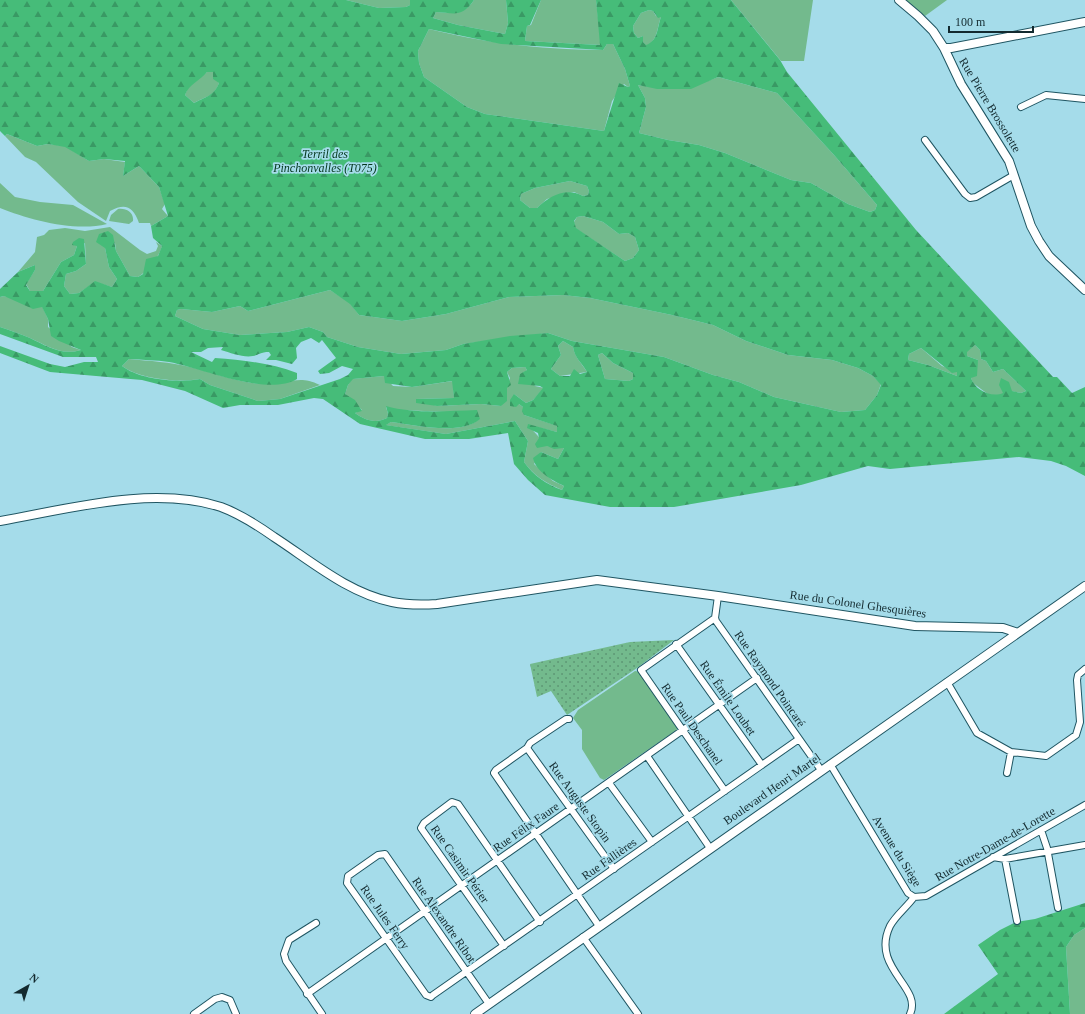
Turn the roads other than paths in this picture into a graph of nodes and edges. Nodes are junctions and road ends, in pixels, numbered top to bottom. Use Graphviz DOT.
graph roads {
  1 [pos="899,0"];
  2 [pos="1085,22"];
  3 [pos="944,48"];
  4 [pos="1085,99"];
  5 [pos="1021,108"];
  6 [pos="926,140"];
  7 [pos="1014,175"];
  8 [pos="1085,290"];
  9 [pos="0,521"];
  10 [pos="1085,586"];
  11 [pos="718,596"];
  12 [pos="715,618"];
  13 [pos="1018,633"];
  14 [pos="676,644"];
  15 [pos="1085,669"];
  16 [pos="757,678"];
  17 [pos="947,682"];
  18 [pos="720,705"];
  19 [pos="569,719"];
  20 [pos="1082,719"];
  21 [pos="683,731"];
  22 [pos="799,739"];
  23 [pos="527,748"];
  24 [pos="1012,752"];
  25 [pos="647,756"];
  26 [pos="830,764"];
  27 [pos="762,765"];
  28 [pos="821,770"];
  29 [pos="1006,774"];
  30 [pos="609,783"];
  31 [pos="725,791"];
  32 [pos="1085,806"];
  33 [pos="572,808"];
  34 [pos="688,817"];
  35 [pos="1041,830"];
  36 [pos="536,834"];
  37 [pos="652,842"];
  38 [pos="1085,845"];
  39 [pos="710,848"];
  40 [pos="1047,852"];
  41 [pos="378,855"];
  42 [pos="993,857"];
  43 [pos="1005,859"];
  44 [pos="497,861"];
  45 [pos="614,869"];
  46 [pos="462,886"];
  47 [pos="578,894"];
  48 [pos="914,898"];
  49 [pos="1058,908"];
  50 [pos="425,912"];
  51 [pos="1017,921"];
  52 [pos="540,922"];
  53 [pos="316,924"];
  54 [pos="599,926"];
  55 [pos="584,937"];
  56 [pos="387,939"];
  57 [pos="504,946"];
  58 [pos="467,972"];
  59 [pos="308,994"];
  60 [pos="431,997"];
  61 [pos="489,1004"];
  62 [pos="194,1014"];
  63 [pos="236,1014"];
  64 [pos="322,1014"];
  65 [pos="475,1014"];
  66 [pos="638,1014"];
  67 [pos="910,1014"];
  1 -- 3 [label="street, Rue Pierre Brossolette"];
  2 -- 3 [label="street"];
  3 -- 7 [label="street, Rue Pierre Brossolette"];
  4 -- 5 [label="street"];
  6 -- 7 [label="street"];
  7 -- 8 [label="street, Rue Pierre Brossolette"];
  9 -- 11 [label="street, Rue du Colonel Ghesquières"];
  10 -- 13 [label="street, Boulevard Henri Martel"];
  11 -- 12 [label="street"];
  11 -- 13 [label="street, Rue du Colonel Ghesquières"];
  12 -- 14 [label="street"];
  12 -- 16 [label="street, Rue Raymond Poincaré"];
  13 -- 17 [label="street, Boulevard Henri Martel"];
  14 -- 18 [label="street, Rue Émile Loubet"];
  14 -- 21 [label="street, Rue Paul Deschanel"];
  15 -- 20 [label="street"];
  16 -- 18 [label="street, Rue Félix Faure"];
  16 -- 22 [label="street, Rue Raymond Poincaré"];
  17 -- 24 [label="street"];
  17 -- 26 [label="street, Boulevard Henri Martel"];
  18 -- 21 [label="street, Rue Félix Faure"];
  18 -- 27 [label="street, Rue Émile Loubet"];
  19 -- 23 [label="street"];
  20 -- 24 [label="street"];
  21 -- 25 [label="street, Rue Félix Faure"];
  21 -- 31 [label="street, Rue Paul Deschanel"];
  22 -- 27 [label="street, Rue Fallières"];
  22 -- 28 [label="street, Rue Raymond Poincaré"];
  23 -- 33 [label="street, Rue Auguste Stopin"];
  23 -- 36 [label="street"];
  24 -- 29 [label="street"];
  25 -- 30 [label="street, Rue Félix Faure"];
  25 -- 34 [label="street"];
  26 -- 28 [label="street, Boulevard Henri Martel"];
  26 -- 48 [label="street, Avenue du Siège"];
  27 -- 31 [label="street, Rue Fallières"];
  28 -- 39 [label="street, Boulevard Henri Martel"];
  30 -- 33 [label="street, Rue Félix Faure"];
  30 -- 37 [label="street"];
  31 -- 34 [label="street, Rue Fallières"];
  32 -- 35 [label="street, Rue Notre-Dame-de-Lorette"];
  33 -- 36 [label="street, Rue Félix Faure"];
  33 -- 45 [label="street, Rue Auguste Stopin"];
  34 -- 37 [label="street, Rue Fallières"];
  34 -- 39 [label="street"];
  35 -- 40 [label="street"];
  35 -- 42 [label="street, Rue Notre-Dame-de-Lorette"];
  36 -- 44 [label="street, Rue Félix Faure"];
  36 -- 47 [label="street"];
  37 -- 45 [label="street, Rue Fallières"];
  38 -- 40 [label="street"];
  39 -- 54 [label="street, Boulevard Henri Martel"];
  40 -- 43 [label="street"];
  40 -- 49 [label="street"];
  41 -- 50 [label="street, Rue Alexandre Ribot"];
  41 -- 56 [label="street, Rue Jules Ferry"];
  42 -- 43 [label="street"];
  42 -- 48 [label="street, Rue Notre-Dame-de-Lorette"];
  43 -- 51 [label="street"];
  44 -- 46 [label="street, Rue Félix Faure"];
  44 -- 46 [label="street, Rue Casimir Périer"];
  44 -- 52 [label="street"];
  45 -- 47 [label="street, Rue Fallières"];
  46 -- 50 [label="street, Rue Félix Faure"];
  46 -- 57 [label="street, Rue Casimir Périer"];
  47 -- 52 [label="street, Rue Fallières"];
  47 -- 54 [label="street"];
  48 -- 67 [label="street, Avenue du Siège"];
  50 -- 56 [label="street, Rue Félix Faure"];
  50 -- 58 [label="street, Rue Alexandre Ribot"];
  52 -- 57 [label="street, Rue Fallières"];
  53 -- 59 [label="street"];
  54 -- 55 [label="street, Boulevard Henri Martel"];
  55 -- 61 [label="street, Boulevard Henri Martel"];
  55 -- 66 [label="street"];
  56 -- 59 [label="street, Rue Félix Faure"];
  56 -- 60 [label="street, Rue Jules Ferry"];
  57 -- 58 [label="street, Rue Fallières"];
  58 -- 60 [label="street, Rue Fallières"];
  58 -- 61 [label="street, Rue Alexandre Ribot"];
  59 -- 64 [label="street"];
  61 -- 65 [label="street, Boulevard Henri Martel"];
  62 -- 63 [label="street"];
}
